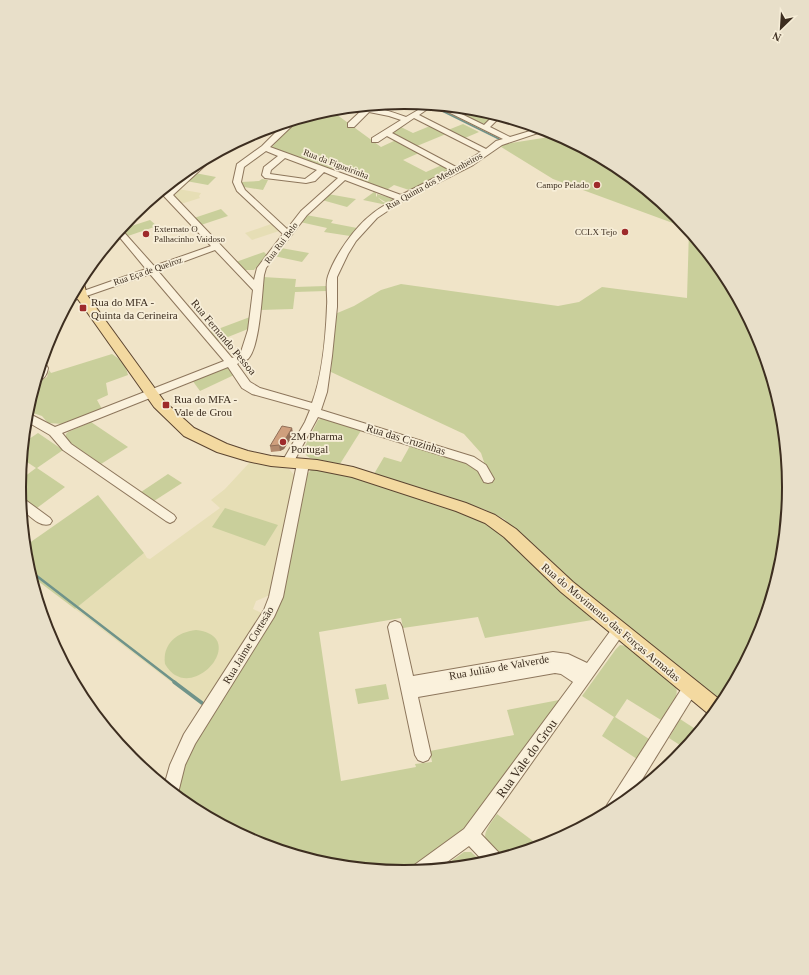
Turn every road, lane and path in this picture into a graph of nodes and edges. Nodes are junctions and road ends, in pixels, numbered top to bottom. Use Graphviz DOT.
graph roads {
  1 [pos="422,110"];
  2 [pos="365,111"];
  3 [pos="373,111"];
  4 [pos="452,112"];
  5 [pos="414,115"];
  6 [pos="406,120"];
  7 [pos="493,120"];
  8 [pos="351,125"];
  9 [pos="486,127"];
  10 [pos="284,129"];
  11 [pos="528,130"];
  12 [pos="534,132"];
  13 [pos="387,133"];
  14 [pos="521,137"];
  15 [pos="375,140"];
  16 [pos="510,140"];
  17 [pos="265,148"];
  18 [pos="486,152"];
  19 [pos="284,155"];
  20 [pos="322,170"];
  21 [pos="456,170"];
  22 [pos="343,178"];
  23 [pos="166,193"];
  24 [pos="401,198"];
  25 [pos="287,233"];
  26 [pos="123,235"];
  27 [pos="216,247"];
  28 [pos="151,270"];
  29 [pos="258,290"];
  30 [pos="81,291"];
  31 [pos="78,296"];
  32 [pos="230,362"];
  33 [pos="151,393"];
  34 [pos="316,410"];
  35 [pos="32,419"];
  36 [pos="54,432"];
  37 [pos="295,463"];
  38 [pos="488,479"];
  39 [pos="27,507"];
  40 [pos="170,518"];
  41 [pos="46,521"];
  42 [pos="395,627"];
  43 [pos="619,630"];
  44 [pos="586,676"];
  45 [pos="691,687"];
  46 [pos="408,688"];
  47 [pos="713,706"];
  48 [pos="423,755"];
  49 [pos="172,787"];
  50 [pos="622,797"];
  51 [pos="470,836"];
  52 [pos="490,856"];
  53 [pos="429,865"];
  1 -- 5 [label="street"];
  2 -- 8 [label="street"];
  3 -- 6 [label="street"];
  4 -- 9 [label="street"];
  5 -- 6 [label="street"];
  5 -- 18 [label="street"];
  6 -- 13 [label="street"];
  7 -- 9 [label="street"];
  9 -- 16 [label="street"];
  10 -- 17 [label="street"];
  11 -- 14 [label="street"];
  12 -- 14 [label="street, Rua Quinta dos Medronheiros"];
  13 -- 15 [label="street"];
  13 -- 21 [label="street"];
  14 -- 16 [label="street, Rua Quinta dos Medronheiros"];
  16 -- 18 [label="street, Rua Quinta dos Medronheiros"];
  17 -- 19 [label="street, Rua da Figueirinha"];
  17 -- 25 [label="street"];
  18 -- 21 [label="street, Rua Quinta dos Medronheiros"];
  19 -- 20 [label="street, Rua da Figueirinha"];
  19 -- 20 [label="street"];
  20 -- 22 [label="street, Rua da Figueirinha"];
  21 -- 24 [label="street, Rua Quinta dos Medronheiros"];
  22 -- 24 [label="street, Rua da Figueirinha"];
  22 -- 25 [label="street, Rua Rui Belo"];
  23 -- 27 [label="street"];
  24 -- 34 [label="street, Rua Quinta dos Medronheiros"];
  25 -- 29 [label="street, Rua Rui Belo"];
  26 -- 28 [label="street, Rua Fernando Pessoa"];
  27 -- 28 [label="street, Rua Eça de Queiroz"];
  27 -- 29 [label="street"];
  28 -- 30 [label="street, Rua Eça de Queiroz"];
  28 -- 32 [label="street, Rua Fernando Pessoa"];
  29 -- 32 [label="street, Rua Rui Belo"];
  31 -- 33 [label="main road, Rua do Movimento das Forças Armadas"];
  32 -- 33 [label="street"];
  32 -- 34 [label="street, Rua Fernando Pessoa"];
  33 -- 36 [label="street"];
  33 -- 37 [label="main road, Rua do Movimento das Forças Armadas"];
  34 -- 37 [label="street, Rua Quinta dos Medronheiros"];
  34 -- 38 [label="street, Rua das Cruzinhas"];
  35 -- 36 [label="street"];
  36 -- 40 [label="street"];
  37 -- 43 [label="main road, Rua do Movimento das Forças Armadas"];
  37 -- 49 [label="street, Rua Jaime Cortesão"];
  39 -- 41 [label="street"];
  42 -- 46 [label="street"];
  43 -- 44 [label="street, Rua Vale do Grou"];
  43 -- 45 [label="main road, Rua do Movimento das Forças Armadas"];
  44 -- 46 [label="street, Rua Julião de Valverde"];
  44 -- 51 [label="street, Rua Vale do Grou"];
  45 -- 47 [label="main road, Rua do Movimento das Forças Armadas"];
  45 -- 50 [label="street"];
  46 -- 48 [label="street"];
  51 -- 52 [label="street"];
  51 -- 53 [label="street, Rua Vale do Grou"];
}
